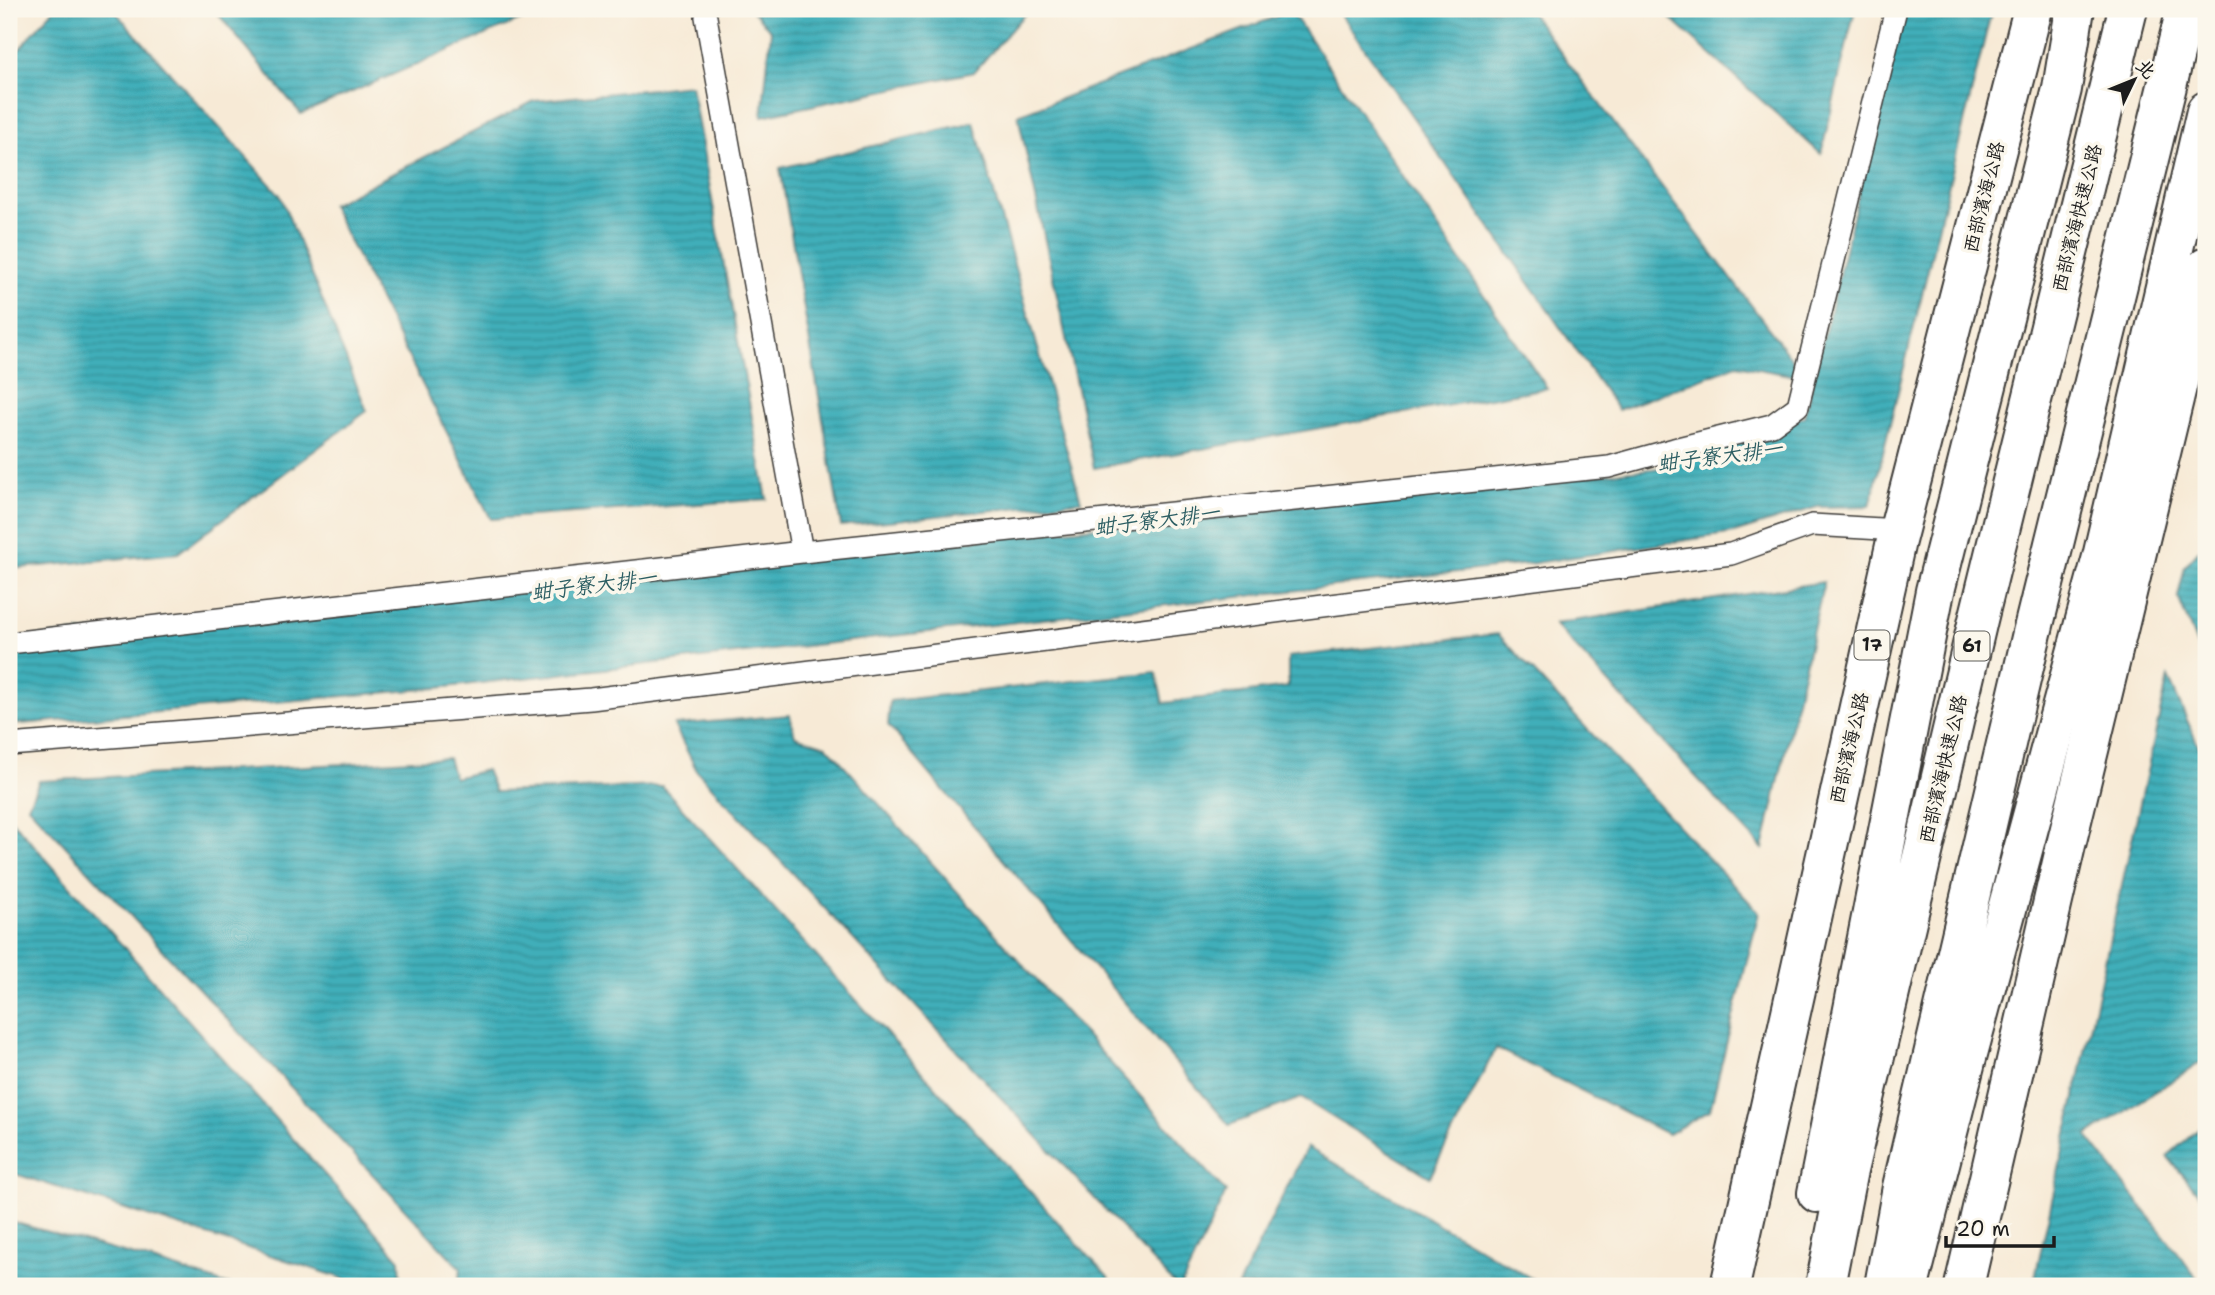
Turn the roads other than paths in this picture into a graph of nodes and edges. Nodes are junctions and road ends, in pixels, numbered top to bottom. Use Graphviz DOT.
graph roads {
  1 [pos="1896,9"];
  2 [pos="2032,9"];
  3 [pos="2075,9"];
  4 [pos="2129,9"];
  5 [pos="2186,9"];
  6 [pos="706,17"];
  7 [pos="2206,111"];
  8 [pos="2206,268"];
  9 [pos="1899,530"];
  10 [pos="802,552"];
  11 [pos="9,643"];
  12 [pos="9,745"];
  13 [pos="1730,1286"];
  14 [pos="1805,1286"];
  15 [pos="1825,1286"];
  16 [pos="1884,1286"];
  17 [pos="1909,1286"];
  18 [pos="1964,1286"];
  1 -- 10 [label="lane"];
  2 -- 9 [label="main road, 西部濱海公路 / 17"];
  3 -- 14 [label="main road"];
  4 -- 15 [label="main road, 西部濱海快速公路 / 61"];
  5 -- 16 [label="main road"];
  6 -- 10 [label="lane"];
  7 -- 17 [label="main road"];
  8 -- 18 [label="main road"];
  9 -- 12 [label="lane"];
  9 -- 13 [label="main road, 西部濱海公路 / 17"];
  10 -- 11 [label="lane"];
}
